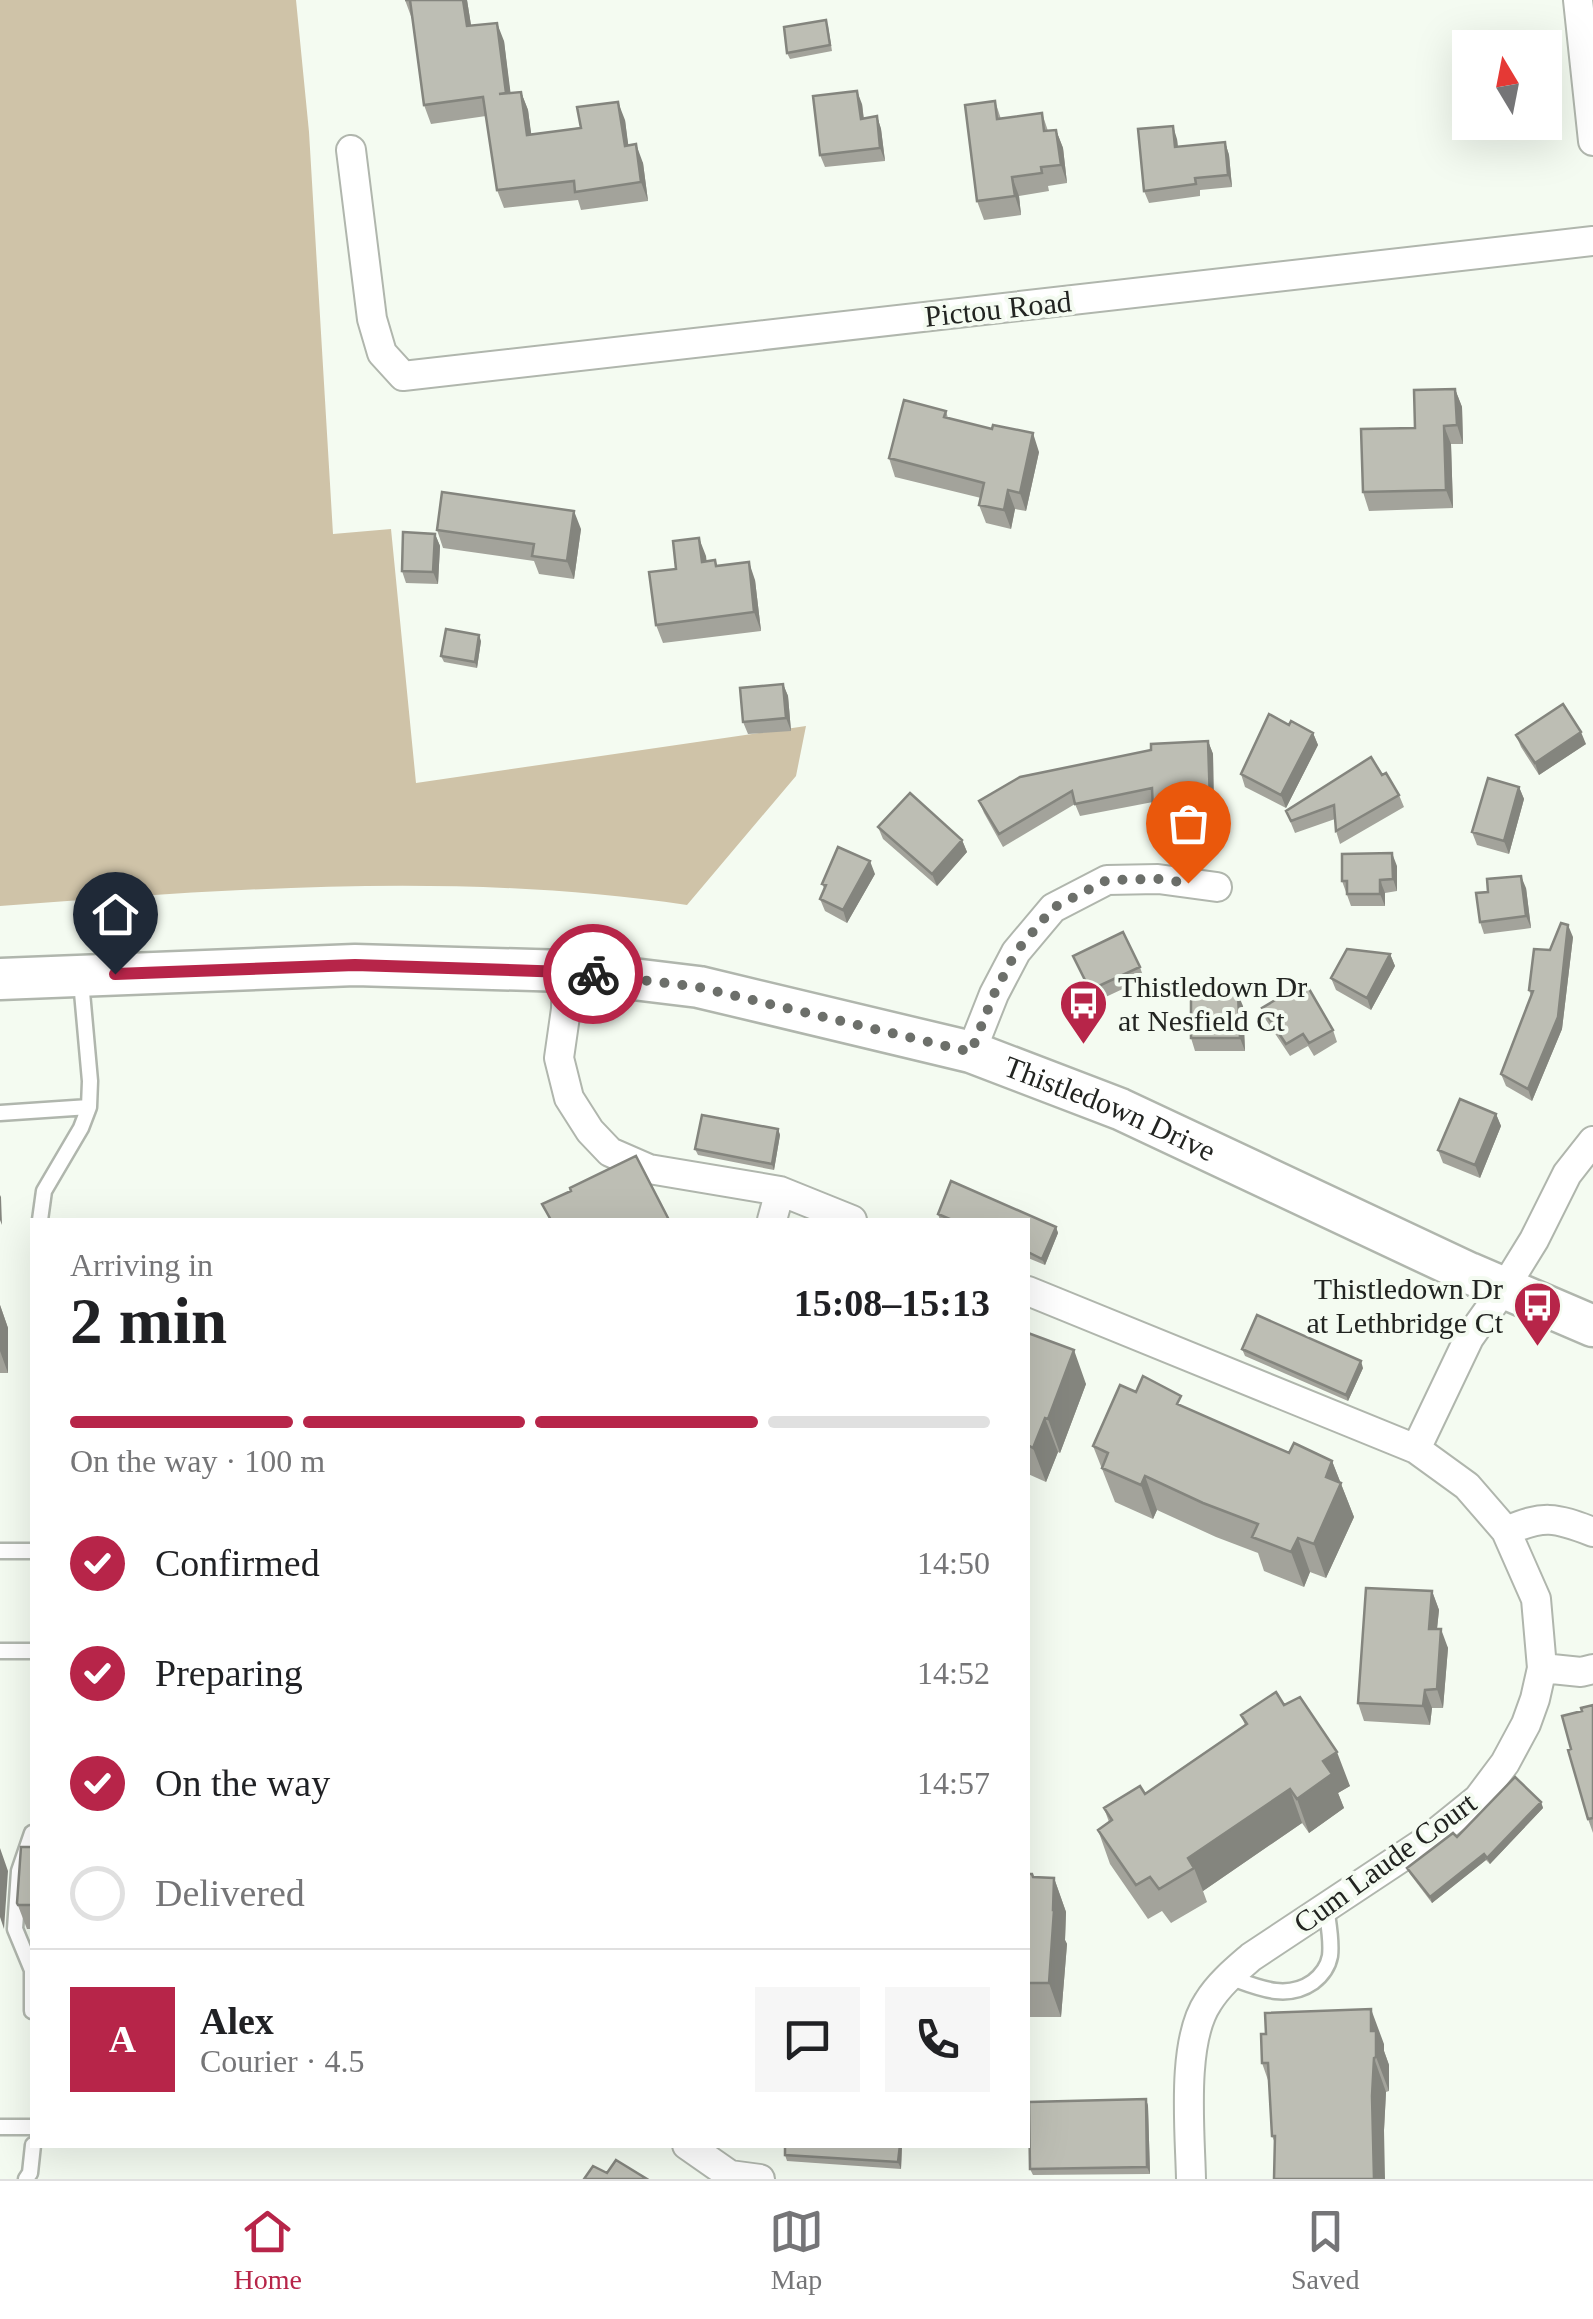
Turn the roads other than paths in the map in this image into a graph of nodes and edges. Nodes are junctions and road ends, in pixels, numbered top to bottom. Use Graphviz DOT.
graph roads {
  1 [pos="1578,0"];
  2 [pos="1593,141"];
  3 [pos="352,150"];
  4 [pos="1593,242"];
  5 [pos="1217,887"];
  6 [pos="567,972"];
  7 [pos="80,976"];
  8 [pos="0,980"];
  9 [pos="971,1052"];
  10 [pos="88,1107"];
  11 [pos="0,1112"];
  12 [pos="1593,1142"];
  13 [pos="780,1191"];
  14 [pos="40,1218"];
  15 [pos="773,1218"];
  16 [pos="847,1218"];
  17 [pos="1505,1287"];
  18 [pos="1030,1292"];
  19 [pos="1593,1326"];
  20 [pos="1416,1449"];
  21 [pos="1506,1531"];
  22 [pos="1593,1532"];
  23 [pos="0,1551"];
  24 [pos="30,1551"];
  25 [pos="0,1651"];
  26 [pos="30,1651"];
  27 [pos="1542,1668"];
  28 [pos="1593,1669"];
  29 [pos="30,1838"];
  30 [pos="1326,1906"];
  31 [pos="30,1965"];
  32 [pos="1229,1977"];
  33 [pos="0,2127"];
  34 [pos="30,2127"];
  35 [pos="33,2148"];
  36 [pos="691,2148"];
  37 [pos="26,2179"];
  38 [pos="760,2179"];
  39 [pos="1191,2179"];
  1 -- 2 [label="street"];
  3 -- 4 [label="street, Pictou Road"];
  5 -- 9 [label="street"];
  6 -- 7 [label="main road, Thistledown Drive"];
  6 -- 9 [label="main road, Thistledown Drive"];
  6 -- 13 [label="street"];
  7 -- 8 [label="main road, Thistledown Drive"];
  7 -- 10 [label="lane"];
  9 -- 17 [label="main road, Thistledown Drive"];
  10 -- 11 [label="lane"];
  10 -- 14 [label="lane"];
  12 -- 17 [label="street"];
  13 -- 15 [label="street"];
  13 -- 16 [label="street"];
  17 -- 19 [label="main road, Thistledown Drive"];
  17 -- 20 [label="street"];
  18 -- 20 [label="street, Cum Laude Court"];
  20 -- 21 [label="street, Cum Laude Court"];
  21 -- 22 [label="street"];
  21 -- 27 [label="street, Cum Laude Court"];
  23 -- 24 [label="lane"];
  25 -- 26 [label="lane"];
  27 -- 28 [label="street"];
  27 -- 30 [label="street, Cum Laude Court"];
  29 -- 31 [label="lane"];
  30 -- 32 [label="street, Cum Laude Court"];
  30 -- 32 [label="lane"];
  32 -- 39 [label="street, Cum Laude Court"];
  33 -- 34 [label="lane"];
  35 -- 37 [label="lane"];
  36 -- 38 [label="street"];
}
